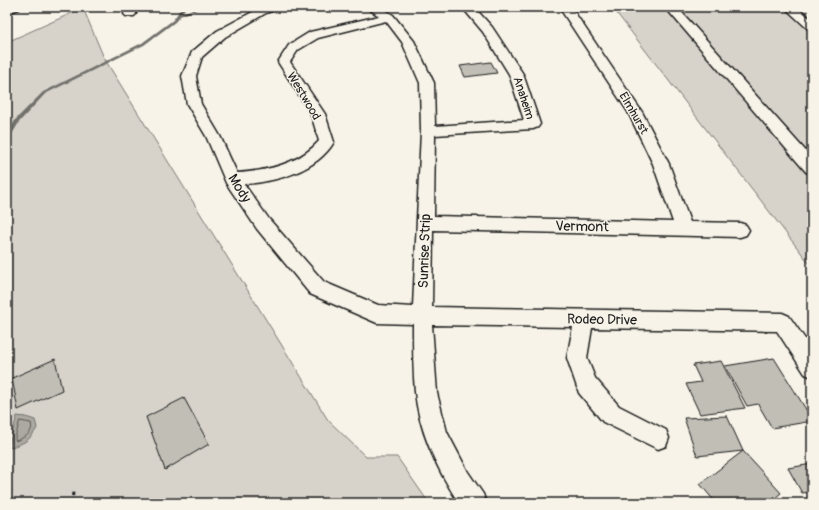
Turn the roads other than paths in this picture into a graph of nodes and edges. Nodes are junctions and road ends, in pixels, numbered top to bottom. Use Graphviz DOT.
graph roads {
  1 [pos="15,7"];
  2 [pos="273,7"];
  3 [pos="372,7"];
  4 [pos="468,7"];
  5 [pos="565,7"];
  6 [pos="671,7"];
  7 [pos="790,7"];
  8 [pos="7,10"];
  9 [pos="388,17"];
  10 [pos="812,26"];
  11 [pos="428,131"];
  12 [pos="812,168"];
  13 [pos="232,178"];
  14 [pos="425,223"];
  15 [pos="684,228"];
  16 [pos="740,230"];
  17 [pos="422,316"];
  18 [pos="584,319"];
  19 [pos="812,367"];
  20 [pos="658,438"];
  21 [pos="474,503"];
  1 -- 8 [label="street"];
  2 -- 13 [label="street, Mody"];
  3 -- 9 [label="street, Sunrise Strip"];
  4 -- 11 [label="street, Anaheim"];
  5 -- 15 [label="street, Elmhurst"];
  6 -- 12 [label="street"];
  7 -- 10 [label="street"];
  9 -- 11 [label="street, Sunrise Strip"];
  9 -- 13 [label="street, Westwood"];
  11 -- 14 [label="street, Sunrise Strip"];
  13 -- 17 [label="street, Mody"];
  14 -- 15 [label="street, Vermont"];
  14 -- 17 [label="street, Sunrise Strip"];
  15 -- 16 [label="street, Vermont"];
  17 -- 18 [label="street, Rodeo Drive"];
  17 -- 21 [label="street, Sunrise Strip"];
  18 -- 19 [label="street, Rodeo Drive"];
  18 -- 20 [label="street"];
}
